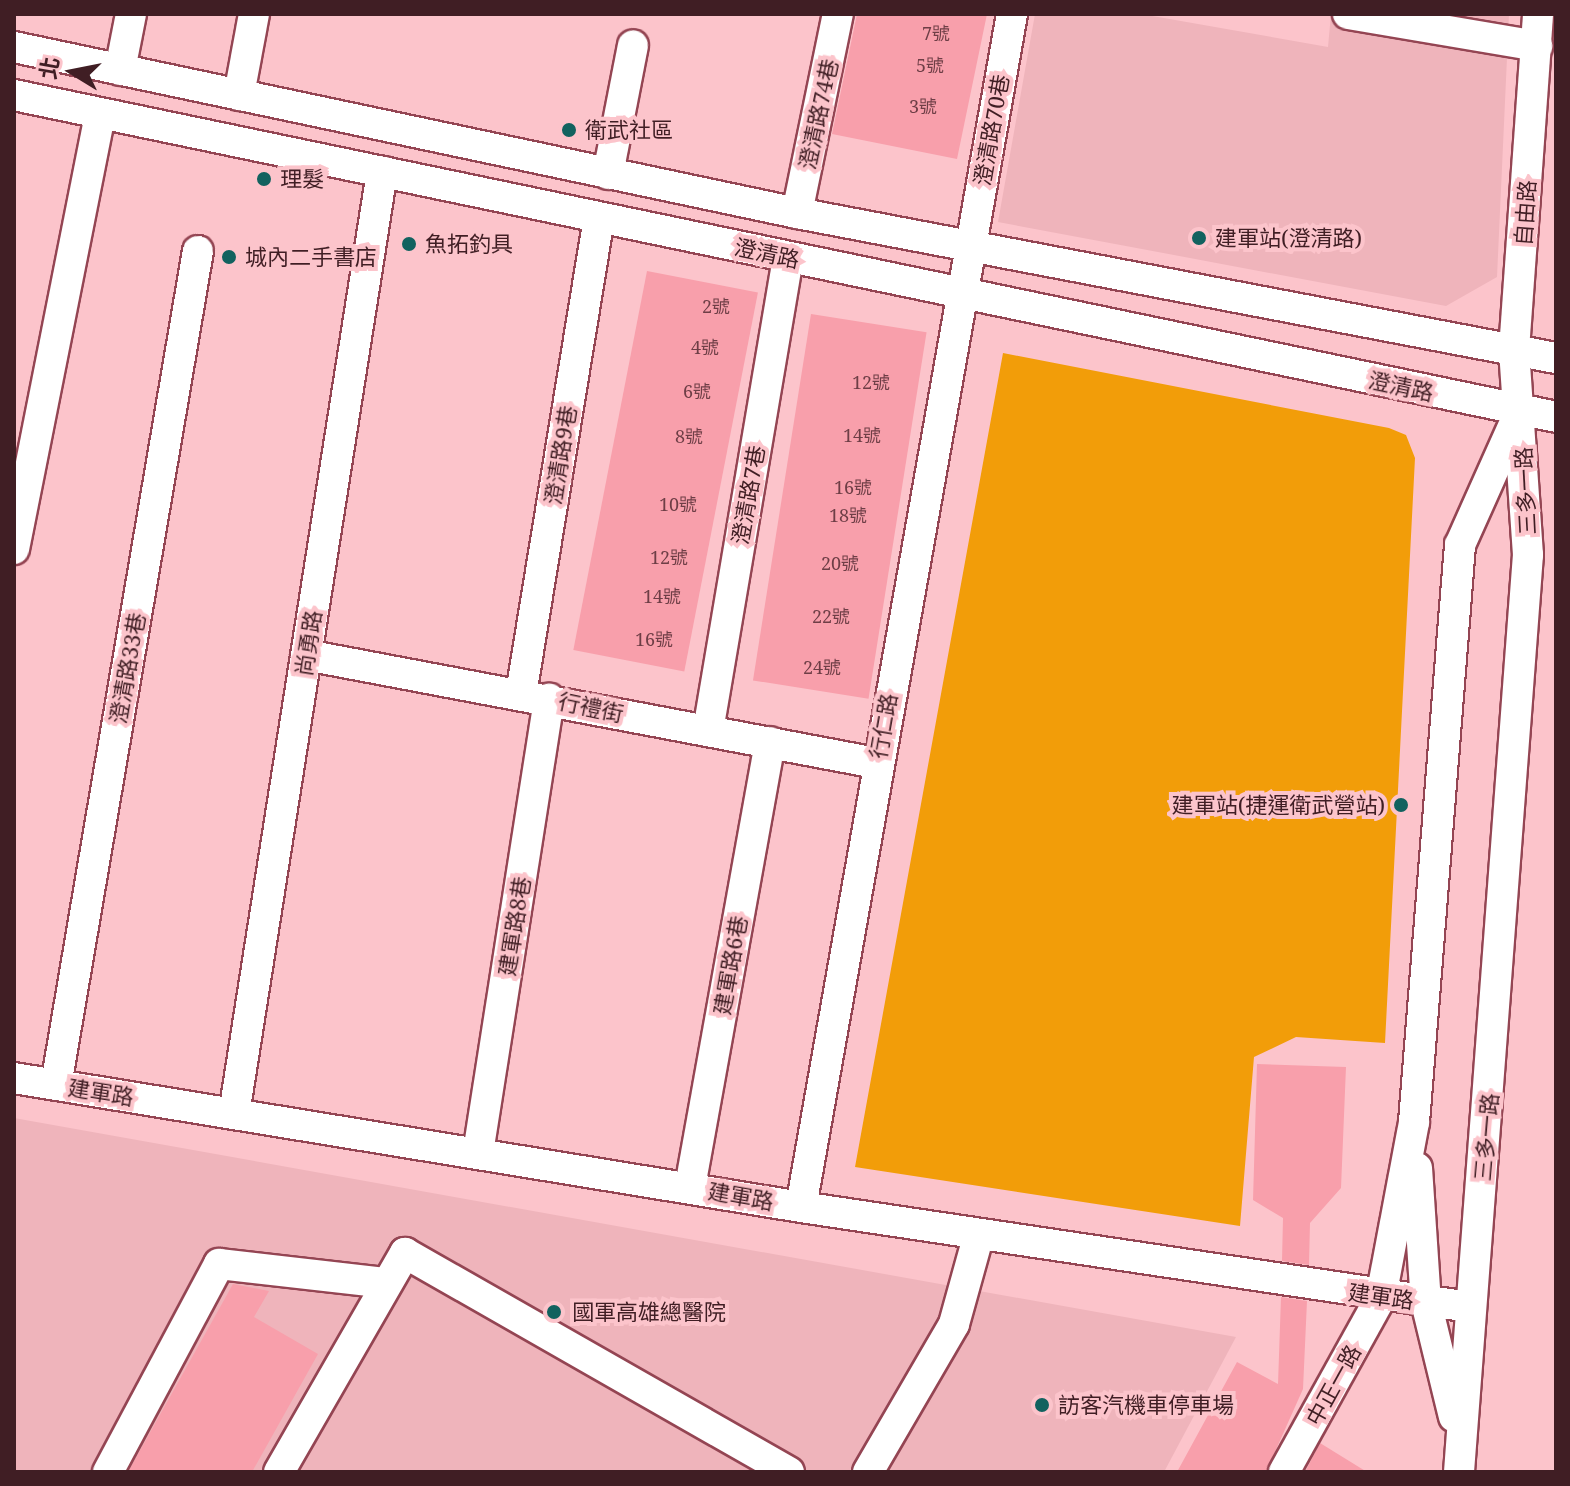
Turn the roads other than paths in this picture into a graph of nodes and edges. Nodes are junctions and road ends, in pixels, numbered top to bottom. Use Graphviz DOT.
graph roads {
  1 [pos="131,14"];
  2 [pos="254,14"];
  3 [pos="838,14"];
  4 [pos="1012,14"];
  5 [pos="1348,14"];
  6 [pos="1538,14"];
  7 [pos="633,45"];
  8 [pos="1537,46"];
  9 [pos="14,47"];
  10 [pos="120,70"];
  11 [pos="14,95"];
  12 [pos="239,95"];
  13 [pos="100,113"];
  14 [pos="382,172"];
  15 [pos="608,174"];
  16 [pos="797,213"];
  17 [pos="599,217"];
  18 [pos="969,246"];
  19 [pos="198,251"];
  20 [pos="788,258"];
  21 [pos="963,292"];
  22 [pos="1556,346"];
  23 [pos="1514,350"];
  24 [pos="1556,358"];
  25 [pos="1520,411"];
  26 [pos="1556,417"];
  27 [pos="1556,433"];
  28 [pos="14,549"];
  29 [pos="306,655"];
  30 [pos="535,696"];
  31 [pos="708,731"];
  32 [pos="770,742"];
  33 [pos="876,763"];
  34 [pos="14,1078"];
  35 [pos="56,1085"];
  36 [pos="234,1114"];
  37 [pos="1414,1122"];
  38 [pos="478,1153"];
  39 [pos="690,1187"];
  40 [pos="801,1207"];
  41 [pos="979,1234"];
  42 [pos="387,1283"];
  43 [pos="1381,1297"];
  44 [pos="1426,1302"];
  45 [pos="1469,1307"];
  46 [pos="1460,1459"];
  47 [pos="108,1472"];
  48 [pos="279,1472"];
  49 [pos="789,1472"];
  50 [pos="868,1472"];
  51 [pos="1284,1472"];
  52 [pos="1445,1472"];
  1 -- 10 [label="street"];
  2 -- 12 [label="street"];
  3 -- 16 [label="street, 澄清路74巷"];
  4 -- 18 [label="street, 澄清路70巷"];
  5 -- 8 [label="street"];
  6 -- 8 [label="street, 自由路"];
  7 -- 15 [label="street"];
  8 -- 23 [label="street, 自由路"];
  9 -- 10 [label="street, 澄清路"];
  10 -- 12 [label="street, 澄清路"];
  11 -- 13 [label="street, 澄清路"];
  12 -- 15 [label="street, 澄清路"];
  13 -- 14 [label="street, 澄清路"];
  13 -- 28 [label="street"];
  14 -- 17 [label="street, 澄清路"];
  14 -- 29 [label="street, 尚勇路"];
  15 -- 16 [label="street, 澄清路"];
  16 -- 18 [label="street, 澄清路"];
  17 -- 20 [label="street, 澄清路"];
  17 -- 30 [label="street, 澄清路9巷"];
  18 -- 21 [label="street, 行仁路"];
  18 -- 23 [label="street, 澄清路"];
  19 -- 35 [label="street, 澄清路33巷"];
  20 -- 21 [label="street, 澄清路"];
  20 -- 31 [label="street, 澄清路7巷"];
  21 -- 25 [label="street, 澄清路"];
  21 -- 33 [label="street, 行仁路"];
  22 -- 23 [label="street"];
  23 -- 24 [label="street, 澄清路"];
  23 -- 25 [label="street, 自由路"];
  25 -- 26 [label="street, 澄清路"];
  25 -- 27 [label="street"];
  25 -- 37 [label="street, 三多一路"];
  25 -- 45 [label="street, 三多一路"];
  29 -- 30 [label="street, 行禮街"];
  29 -- 36 [label="street, 尚勇路"];
  30 -- 31 [label="street, 行禮街"];
  30 -- 38 [label="street, 建軍路8巷"];
  31 -- 32 [label="street, 行禮街"];
  32 -- 33 [label="street, 行禮街"];
  32 -- 39 [label="street, 建軍路6巷"];
  33 -- 40 [label="street, 行仁路"];
  34 -- 35 [label="street, 建軍路"];
  35 -- 36 [label="street, 建軍路"];
  36 -- 38 [label="street, 建軍路"];
  37 -- 43 [label="street, 三多一路"];
  37 -- 44 [label="street"];
  38 -- 39 [label="street, 建軍路"];
  39 -- 40 [label="street, 建軍路"];
  40 -- 41 [label="street, 建軍路"];
  41 -- 43 [label="street, 建軍路"];
  41 -- 50 [label="street"];
  42 -- 47 [label="street"];
  42 -- 48 [label="street"];
  42 -- 49 [label="street"];
  43 -- 44 [label="street, 建軍路"];
  43 -- 51 [label="street, 中正一路"];
  44 -- 45 [label="street, 建軍路"];
  44 -- 46 [label="street"];
  45 -- 46 [label="street, 三多一路"];
  46 -- 52 [label="street"];
}
